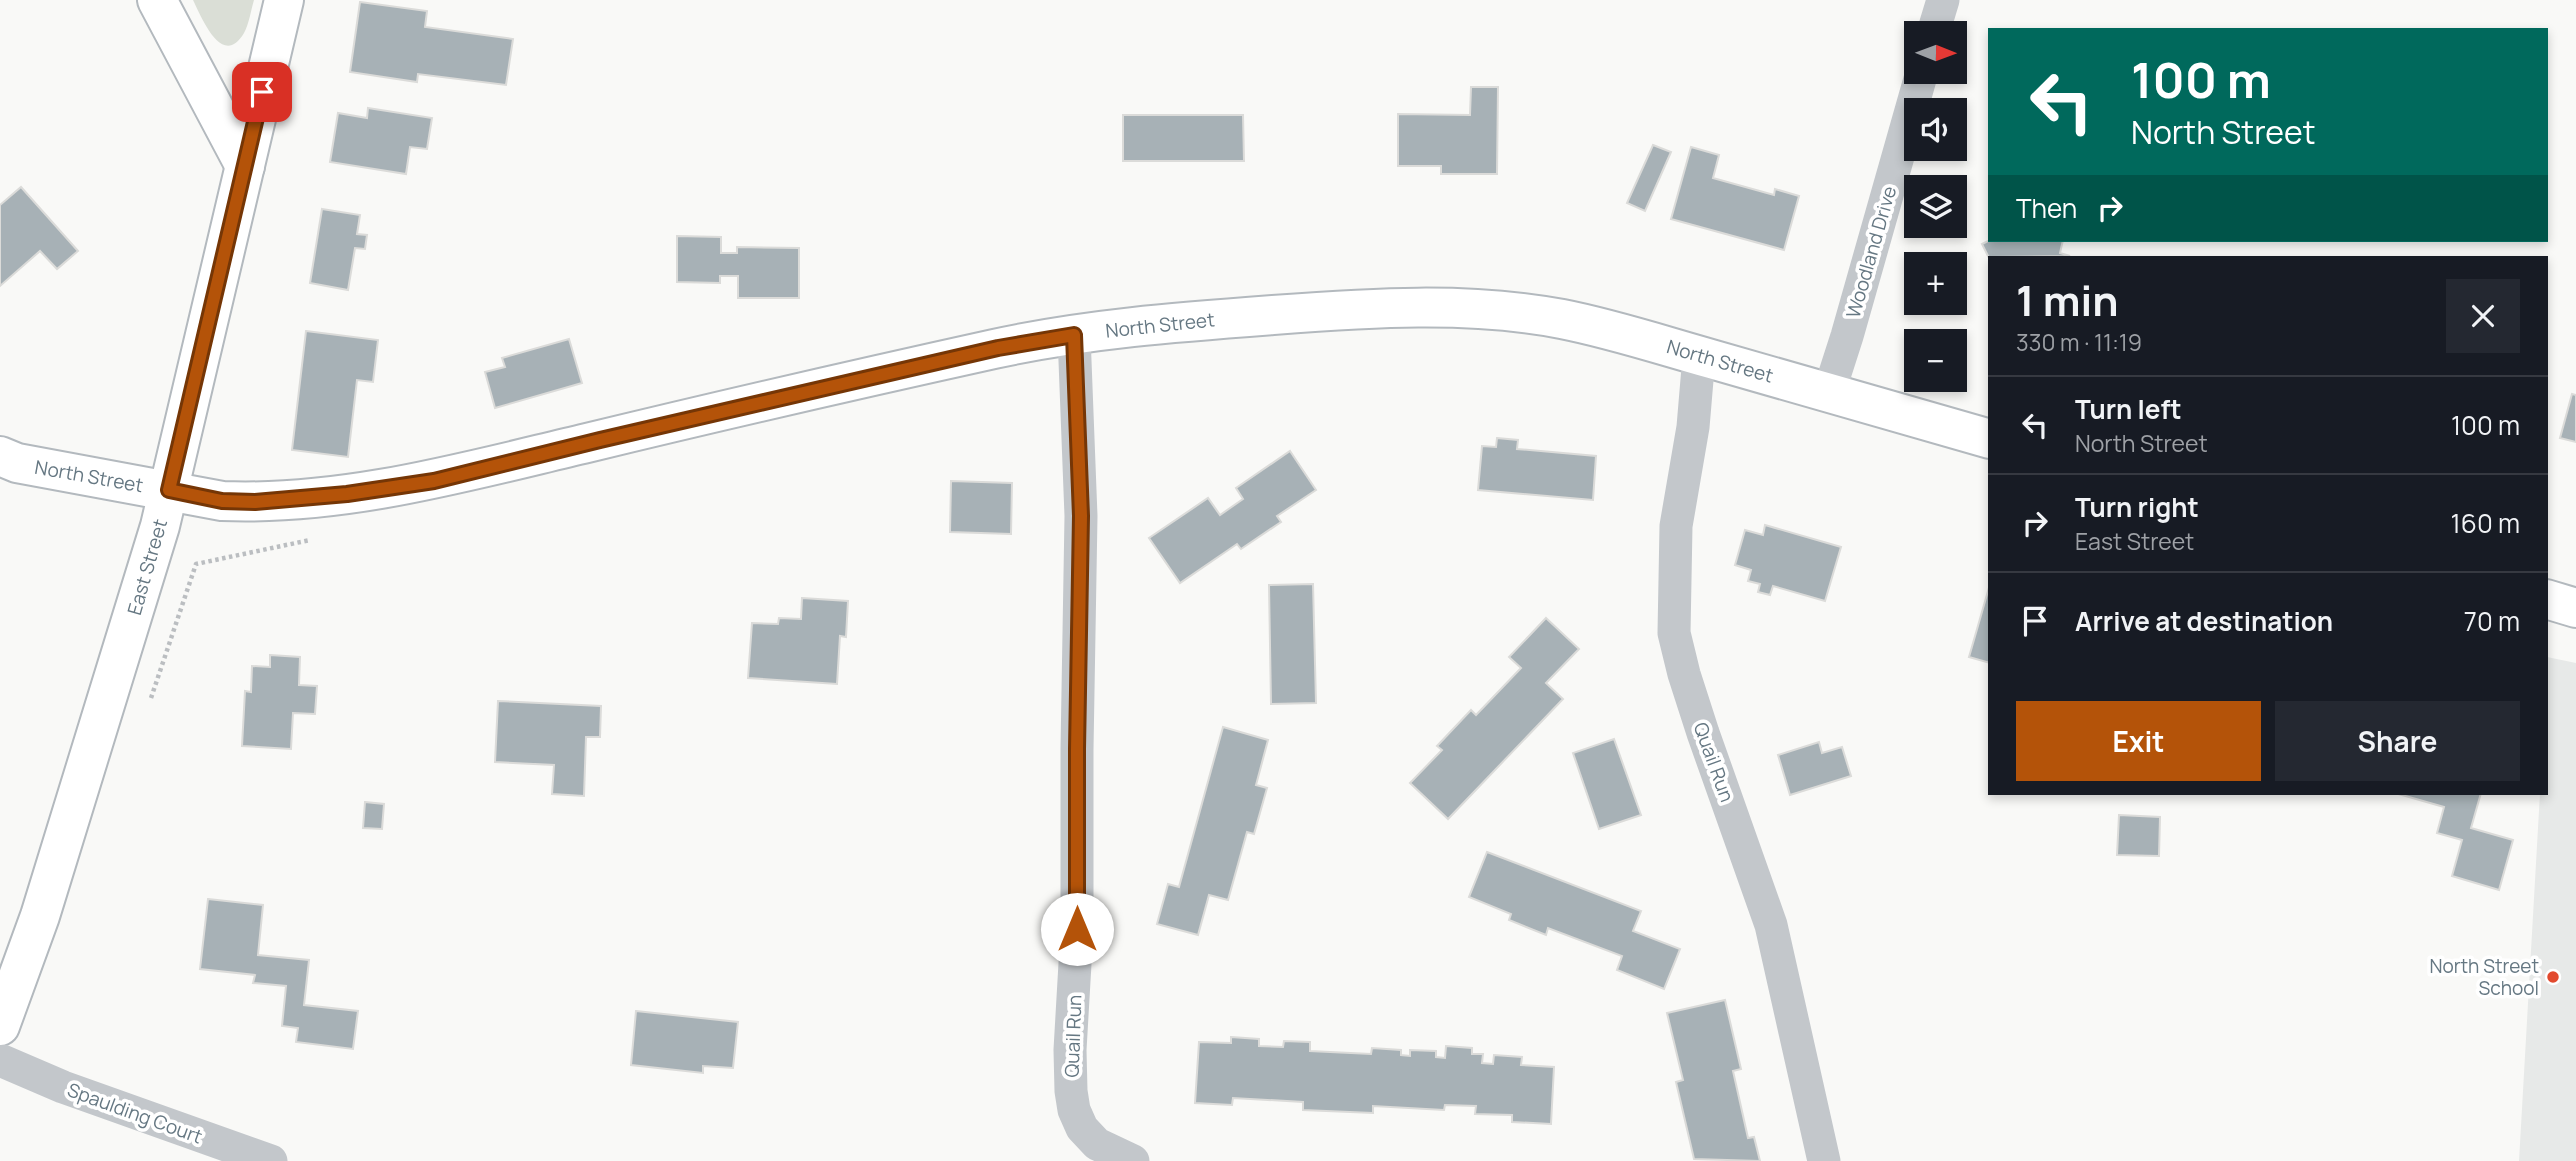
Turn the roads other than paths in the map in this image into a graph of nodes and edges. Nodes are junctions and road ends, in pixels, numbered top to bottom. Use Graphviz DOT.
graph roads {
  1 [pos="157,0"];
  2 [pos="1944,0"];
  3 [pos="282,9"];
  4 [pos="1937,21"];
  5 [pos="1919,84"];
  6 [pos="245,166"];
  7 [pos="1074,335"];
  8 [pos="1699,356"];
  9 [pos="1829,392"];
  10 [pos="1988,438"];
  11 [pos="0,456"];
  12 [pos="169,490"];
  13 [pos="2548,601"];
  14 [pos="2576,608"];
  15 [pos="0,1026"];
  16 [pos="0,1060"];
  17 [pos="271,1161"];
  18 [pos="1133,1161"];
  19 [pos="1824,1161"];
  1 -- 6 [label="main road"];
  2 -- 4 [label="street"];
  3 -- 6 [label="main road, East Street"];
  5 -- 9 [label="street, Woodland Drive"];
  6 -- 12 [label="main road, East Street"];
  7 -- 8 [label="main road, North Street"];
  7 -- 12 [label="main road, North Street"];
  7 -- 18 [label="street, Quail Run"];
  8 -- 9 [label="main road, North Street"];
  8 -- 19 [label="street, Quail Run"];
  9 -- 10 [label="main road, North Street"];
  11 -- 12 [label="main road, North Street"];
  12 -- 15 [label="main road, East Street"];
  13 -- 14 [label="main road"];
  16 -- 17 [label="street, Spaulding Court"];
}
